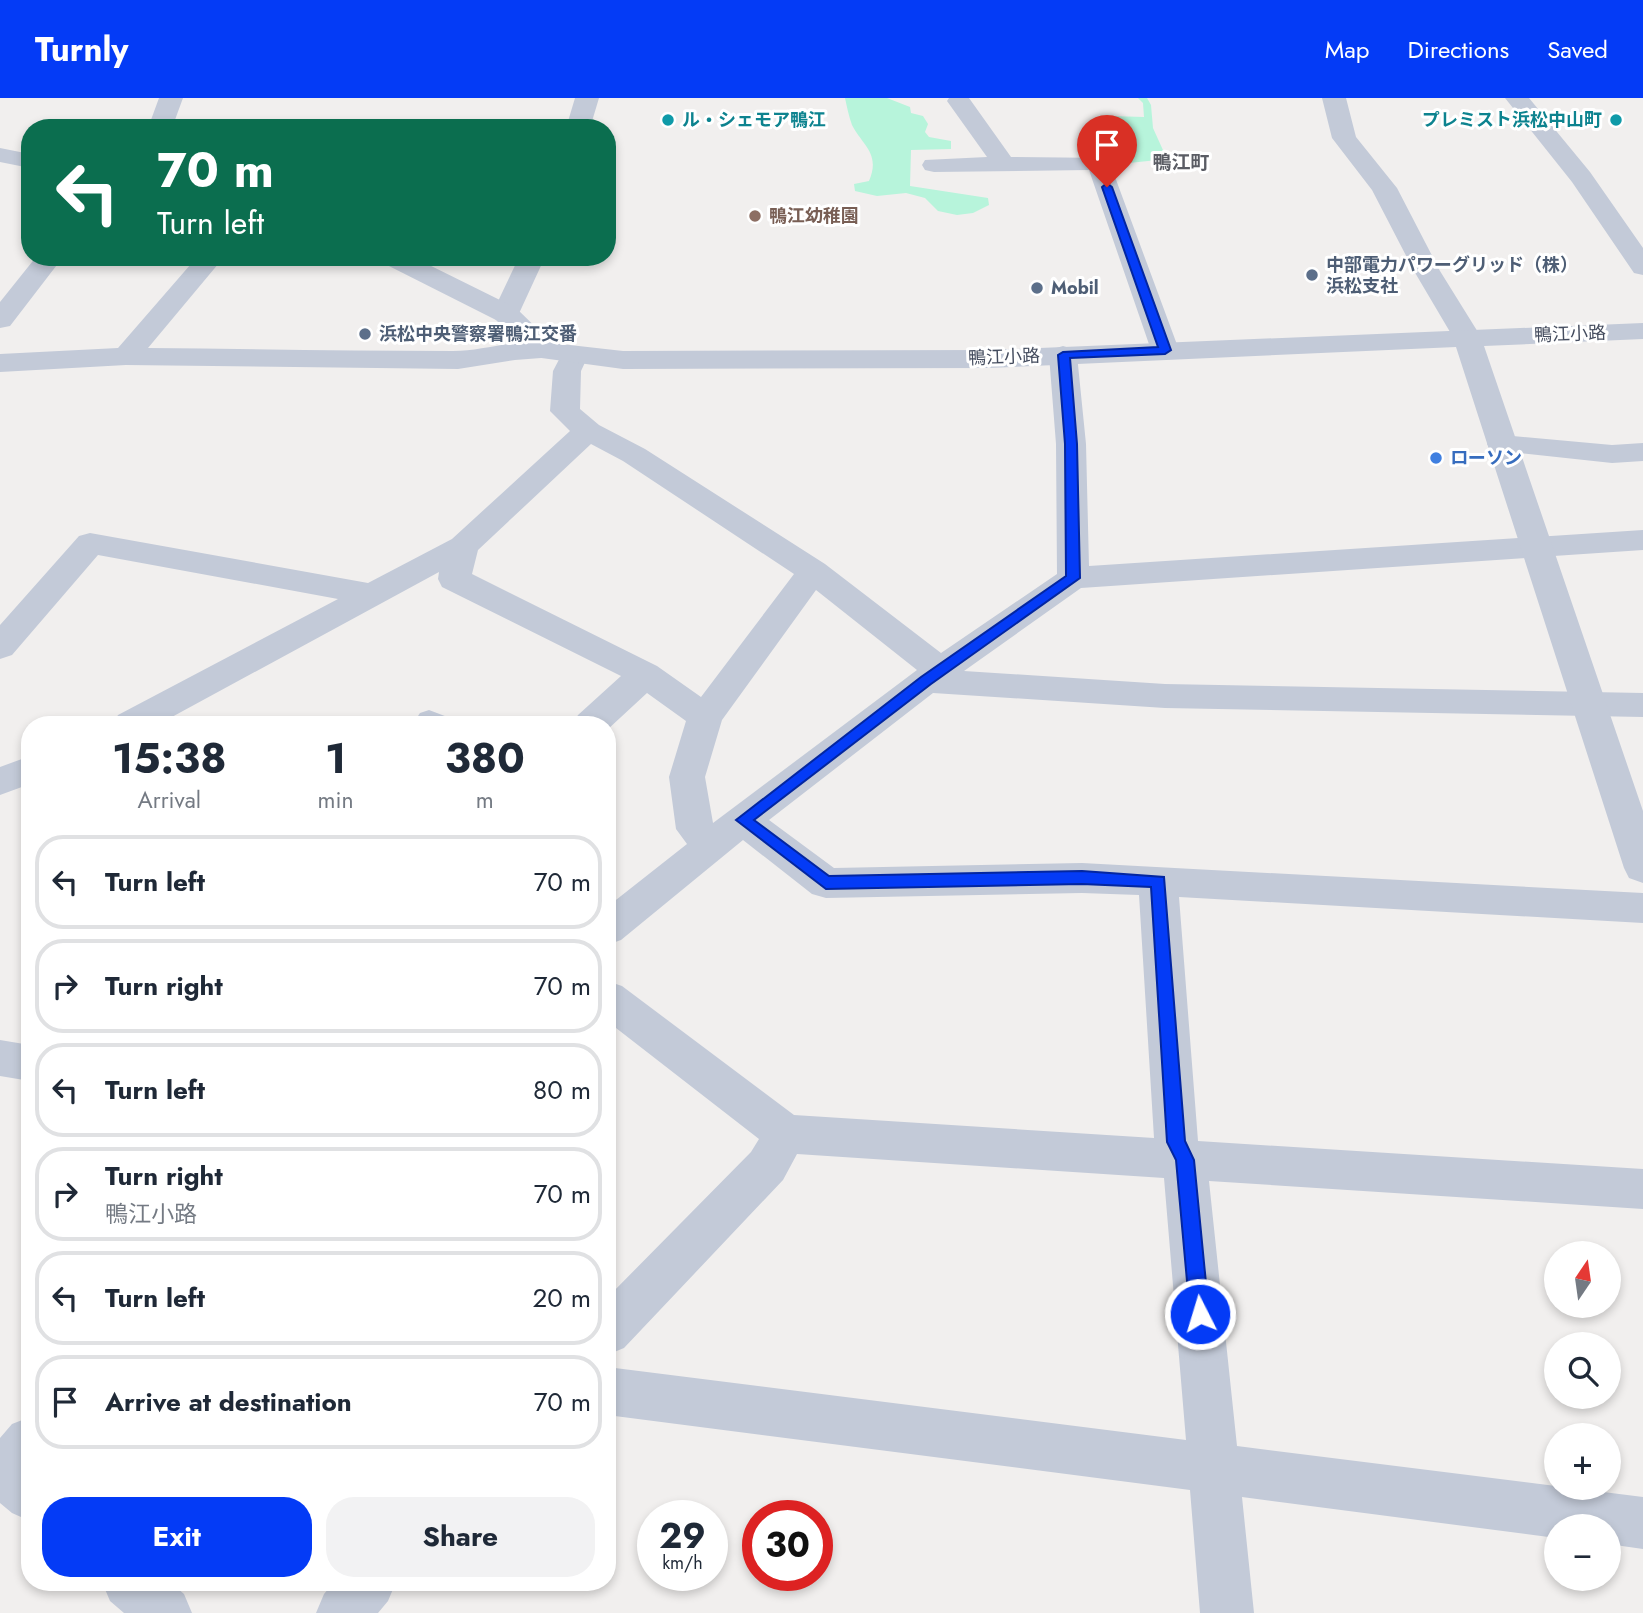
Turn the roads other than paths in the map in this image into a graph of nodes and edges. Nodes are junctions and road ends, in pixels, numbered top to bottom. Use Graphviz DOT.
graph roads {
  1 [pos="171,98"];
  2 [pos="587,98"];
  3 [pos="1326,98"];
  4 [pos="1334,98"];
  5 [pos="1517,98"];
  6 [pos="959,101"];
  7 [pos="163,119"];
  8 [pos="581,119"];
  9 [pos="1004,164"];
  10 [pos="934,165"];
  11 [pos="43,266"];
  12 [pos="203,266"];
  13 [pos="410,266"];
  14 [pos="527,266"];
  15 [pos="1643,267"];
  16 [pos="506,314"];
  17 [pos="0,320"];
  18 [pos="1643,331"];
  19 [pos="1467,337"];
  20 [pos="1165,350"];
  21 [pos="559,354"];
  22 [pos="1063,355"];
  23 [pos="125,356"];
  24 [pos="0,363"];
  25 [pos="588,430"];
  26 [pos="1502,444"];
  27 [pos="1643,452"];
  28 [pos="1643,540"];
  29 [pos="463,546"];
  30 [pos="1537,548"];
  31 [pos="813,571"];
  32 [pos="1073,578"];
  33 [pos="370,594"];
  34 [pos="0,647"];
  35 [pos="645,674"];
  36 [pos="933,676"];
  37 [pos="1588,703"];
  38 [pos="1643,705"];
  39 [pos="150,716"];
  40 [pos="600,716"];
  41 [pos="705,717"];
  42 [pos="743,820"];
  43 [pos="715,845"];
  44 [pos="1643,869"];
  45 [pos="1158,881"];
  46 [pos="1643,908"];
  47 [pos="616,917"];
  48 [pos="616,1005"];
  49 [pos="0,1058"];
  50 [pos="21,1062"];
  51 [pos="785,1134"];
  52 [pos="1185,1160"];
  53 [pos="1643,1189"];
  54 [pos="616,1323"];
  55 [pos="616,1392"];
  56 [pos="1214,1469"];
  57 [pos="1643,1523"];
  58 [pos="139,1591"];
  59 [pos="361,1591"];
  60 [pos="165,1613"];
  61 [pos="343,1613"];
  62 [pos="1227,1613"];
  1 -- 7 [label="street"];
  2 -- 8 [label="street"];
  3 -- 4 [label="street"];
  4 -- 19 [label="street"];
  5 -- 15 [label="street"];
  6 -- 9 [label="street"];
  9 -- 10 [label="street"];
  9 -- 20 [label="street"];
  11 -- 17 [label="street"];
  12 -- 23 [label="street"];
  13 -- 16 [label="street"];
  14 -- 16 [label="street"];
  16 -- 21 [label="street"];
  18 -- 19 [label="street, 鴨江小路"];
  19 -- 20 [label="street, 鴨江小路"];
  19 -- 26 [label="street"];
  20 -- 22 [label="street, 鴨江小路"];
  21 -- 22 [label="street, 鴨江小路"];
  21 -- 23 [label="street, 鴨江小路"];
  21 -- 25 [label="street"];
  22 -- 32 [label="street"];
  23 -- 24 [label="street, 鴨江小路"];
  25 -- 29 [label="street"];
  25 -- 31 [label="street"];
  26 -- 27 [label="street"];
  26 -- 30 [label="street"];
  28 -- 30 [label="street"];
  29 -- 33 [label="street"];
  29 -- 35 [label="street"];
  30 -- 32 [label="street"];
  30 -- 37 [label="street"];
  31 -- 36 [label="street"];
  31 -- 41 [label="street"];
  32 -- 36 [label="street"];
  33 -- 34 [label="street"];
  33 -- 39 [label="street"];
  35 -- 40 [label="street"];
  35 -- 41 [label="street"];
  36 -- 37 [label="street"];
  36 -- 42 [label="street"];
  37 -- 38 [label="street"];
  37 -- 44 [label="street"];
  41 -- 43 [label="street"];
  42 -- 43 [label="street"];
  42 -- 45 [label="street"];
  43 -- 47 [label="street"];
  45 -- 46 [label="street"];
  45 -- 52 [label="street"];
  48 -- 51 [label="street"];
  49 -- 50 [label="street"];
  51 -- 52 [label="street"];
  51 -- 54 [label="street"];
  52 -- 53 [label="street"];
  52 -- 56 [label="street"];
  55 -- 56 [label="street"];
  56 -- 57 [label="street"];
  56 -- 62 [label="street"];
  58 -- 60 [label="street"];
  59 -- 61 [label="street"];
}
